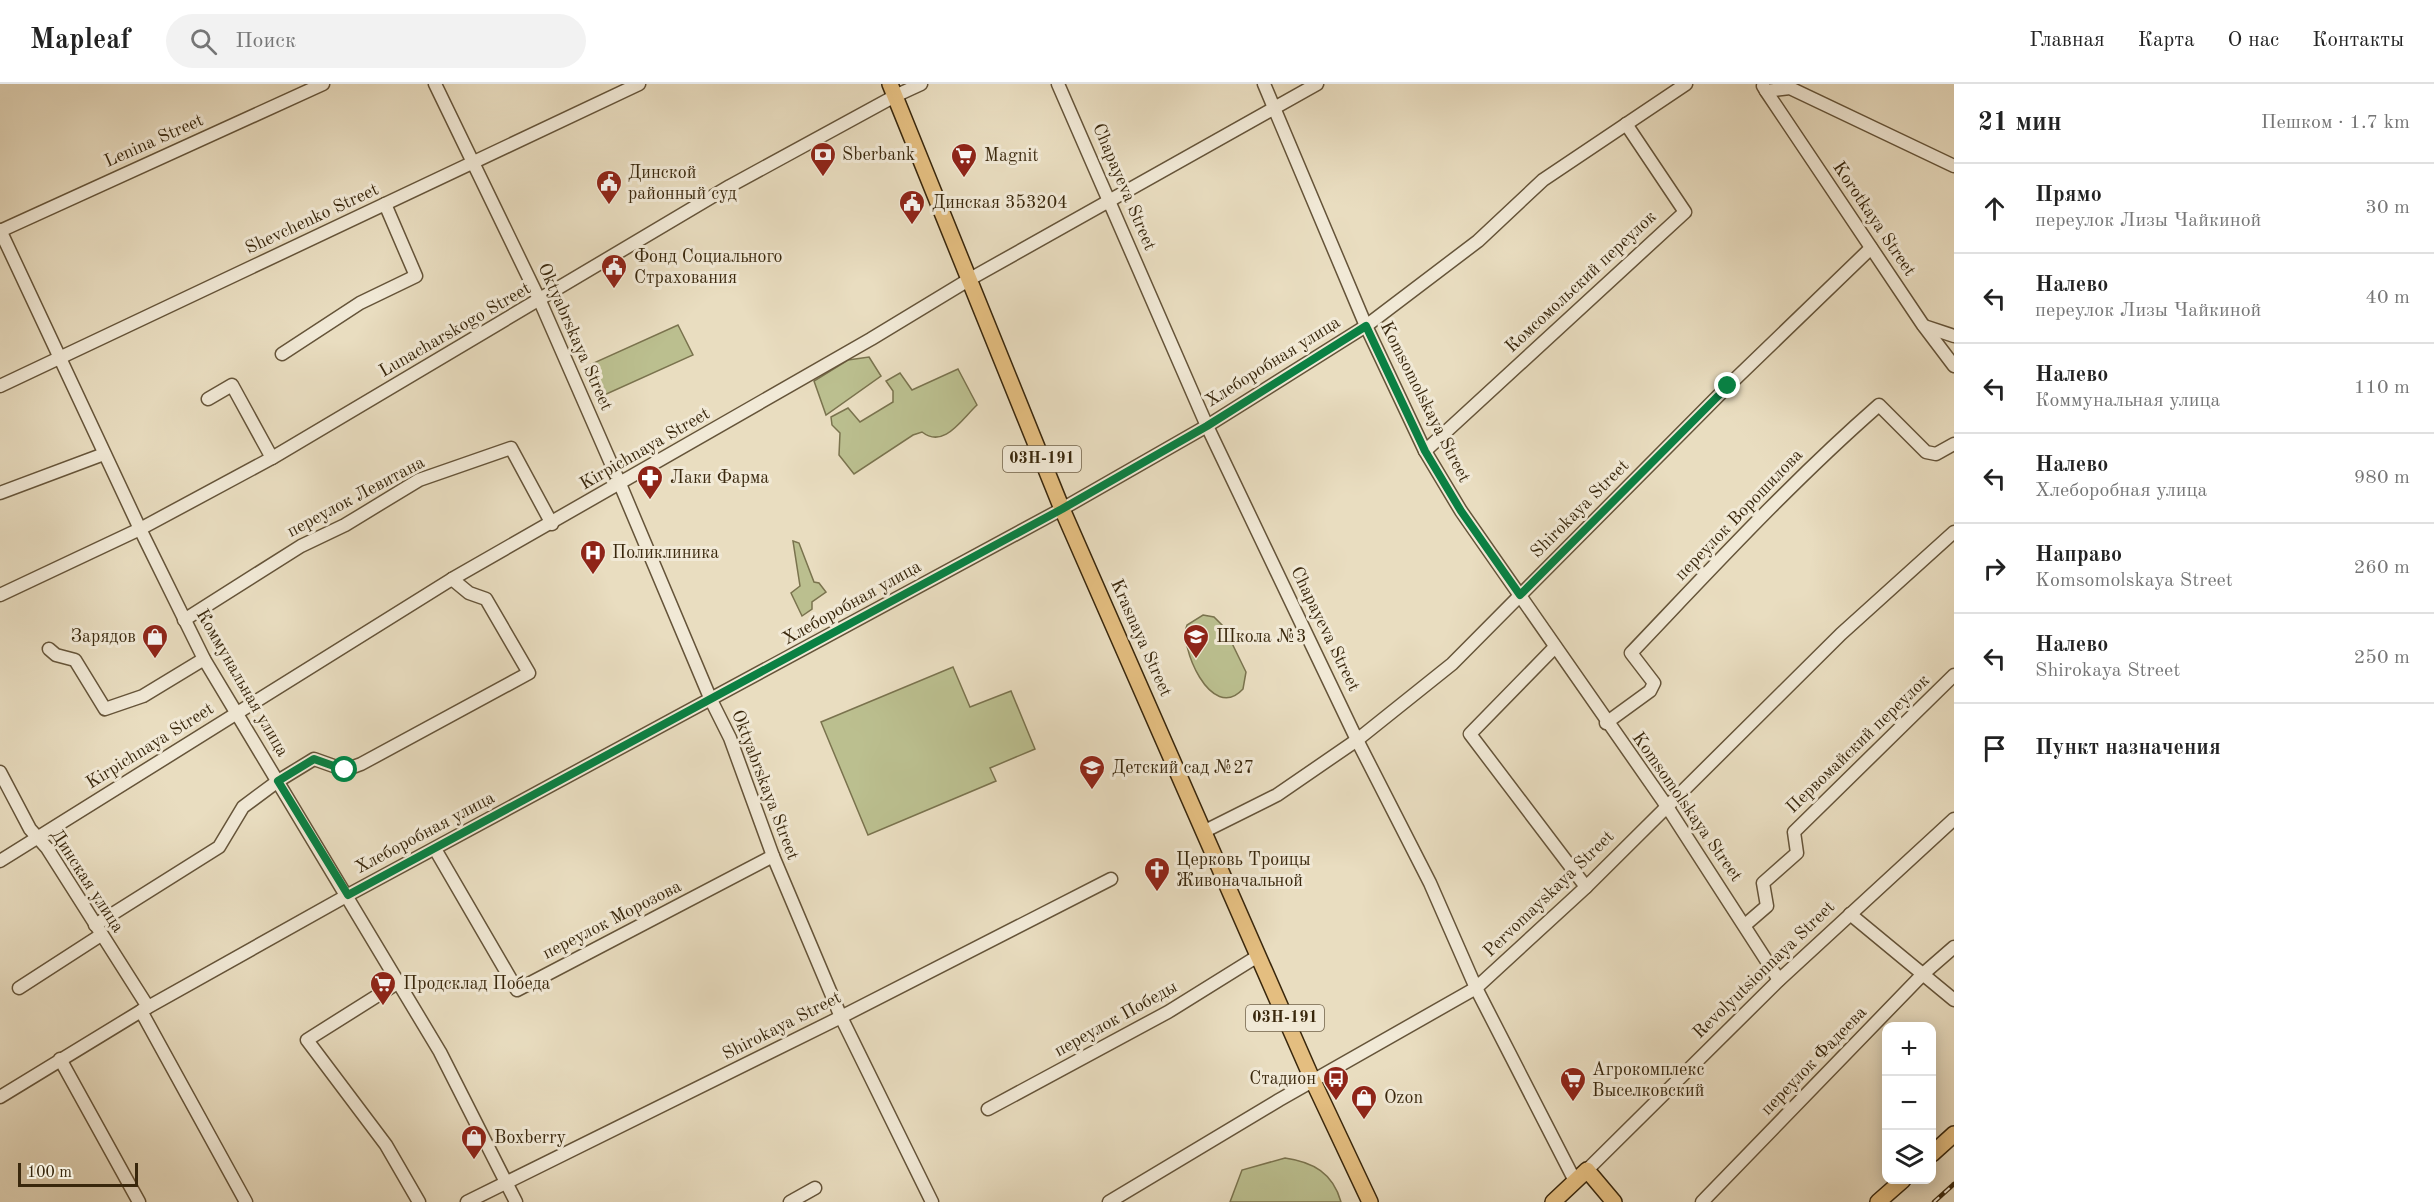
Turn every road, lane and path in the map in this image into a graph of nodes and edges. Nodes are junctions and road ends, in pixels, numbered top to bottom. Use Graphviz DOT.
graph roads {
  1 [pos="323,84"];
  2 [pos="435,84"];
  3 [pos="639,84"];
  4 [pos="921,84"];
  5 [pos="1059,84"];
  6 [pos="1264,84"];
  7 [pos="1317,84"];
  8 [pos="1686,84"];
  9 [pos="1764,87"];
  10 [pos="892,90"];
  11 [pos="1274,107"];
  12 [pos="1626,124"];
  13 [pos="474,162"];
  14 [pos="1954,166"];
  15 [pos="1108,201"];
  16 [pos="385,204"];
  17 [pos="0,230"];
  18 [pos="1871,248"];
  19 [pos="970,279"];
  20 [pos="540,301"];
  21 [pos="1923,325"];
  22 [pos="1366,326"];
  23 [pos="1954,336"];
  24 [pos="282,354"];
  25 [pos="59,357"];
  26 [pos="1954,366"];
  27 [pos="0,386"];
  28 [pos="208,399"];
  29 [pos="1207,426"];
  30 [pos="1954,444"];
  31 [pos="1425,451"];
  32 [pos="105,454"];
  33 [pos="272,458"];
  34 [pos="620,484"];
  35 [pos="0,494"];
  36 [pos="1062,509"];
  37 [pos="552,524"];
  38 [pos="140,529"];
  39 [pos="1954,532"];
  40 [pos="452,579"];
  41 [pos="0,595"];
  42 [pos="1520,595"];
  43 [pos="184,620"];
  44 [pos="1555,647"];
  45 [pos="49,649"];
  46 [pos="204,659"];
  47 [pos="1954,675"];
  48 [pos="711,700"];
  49 [pos="235,713"];
  50 [pos="1606,723"];
  51 [pos="1357,740"];
  52 [pos="0,772"];
  53 [pos="278,781"];
  54 [pos="1666,805"];
  55 [pos="1954,819"];
  56 [pos="1205,831"];
  57 [pos="39,838"];
  58 [pos="435,849"];
  59 [pos="773,856"];
  60 [pos="0,861"];
  61 [pos="1111,879"];
  62 [pos="1586,886"];
  63 [pos="348,895"];
  64 [pos="1850,914"];
  65 [pos="1745,925"];
  66 [pos="98,930"];
  67 [pos="1954,947"];
  68 [pos="1258,956"];
  69 [pos="1923,974"];
  70 [pos="1779,980"];
  71 [pos="399,982"];
  72 [pos="19,988"];
  73 [pos="1476,988"];
  74 [pos="1954,1000"];
  75 [pos="145,1009"];
  76 [pos="841,1017"];
  77 [pos="60,1059"];
  78 [pos="1313,1081"];
  79 [pos="0,1097"];
  80 [pos="988,1109"];
  81 [pos="1954,1134"];
  82 [pos="1936,1150"];
  83 [pos="1587,1170"];
  84 [pos="1575,1181"];
  85 [pos="507,1183"];
  86 [pos="1898,1184"];
  87 [pos="815,1188"];
  88 [pos="139,1202"];
  89 [pos="246,1202"];
  90 [pos="419,1202"];
  91 [pos="467,1202"];
  92 [pos="516,1202"];
  93 [pos="790,1202"];
  94 [pos="932,1202"];
  95 [pos="1109,1202"];
  96 [pos="1370,1202"];
  97 [pos="1553,1202"];
  98 [pos="1614,1202"];
  99 [pos="1702,1202"];
  100 [pos="1878,1202"];
  1 -- 17 [label="street, Lenina Street"];
  2 -- 13 [label="street, Oktyabrskaya Street"];
  3 -- 13 [label="street, Shevchenko Street"];
  4 -- 10 [label="street, Lunacharskogo Street"];
  5 -- 15 [label="street, Chapayeva Street"];
  6 -- 11 [label="street, Komsomolskaya Street"];
  7 -- 11 [label="street, Kirpichnaya Street"];
  8 -- 12 [label="street, Хлеборобная улица"];
  9 -- 14 [label="street"];
  9 -- 18 [label="street, Korotkaya Street"];
  10 -- 19 [label="main road, Krasnaya Street / 03Н-191"];
  10 -- 20 [label="street, Lunacharskogo Street"];
  11 -- 15 [label="street, Kirpichnaya Street"];
  11 -- 22 [label="street, Komsomolskaya Street"];
  12 -- 22 [label="street, Хлеборобная улица"];
  12 -- 31 [label="street, Комсомольский переулок"];
  13 -- 16 [label="street, Shevchenko Street"];
  13 -- 20 [label="street, Oktyabrskaya Street"];
  15 -- 19 [label="street, Kirpichnaya Street"];
  15 -- 29 [label="street, Chapayeva Street"];
  16 -- 24 [label="street"];
  16 -- 25 [label="street, Shevchenko Street"];
  17 -- 25 [label="street, Коммунальная улица"];
  18 -- 21 [label="street, Korotkaya Street"];
  18 -- 42 [label="street, Shirokaya Street"];
  19 -- 34 [label="street, Kirpichnaya Street"];
  19 -- 36 [label="main road, Krasnaya Street / 03Н-191"];
  20 -- 33 [label="street, Lunacharskogo Street"];
  20 -- 34 [label="street, Oktyabrskaya Street"];
  21 -- 23 [label="street"];
  21 -- 26 [label="street, Korotkaya Street"];
  22 -- 29 [label="street, Хлеборобная улица"];
  22 -- 31 [label="street, Komsomolskaya Street"];
  25 -- 27 [label="street, Shevchenko Street"];
  25 -- 32 [label="street, Коммунальная улица"];
  28 -- 33 [label="street"];
  29 -- 36 [label="street, Хлеборобная улица"];
  29 -- 51 [label="street, Chapayeva Street"];
  30 -- 50 [label="street, переулок Ворошилова"];
  31 -- 42 [label="street, Komsomolskaya Street"];
  32 -- 35 [label="street"];
  32 -- 38 [label="street, Коммунальная улица"];
  33 -- 38 [label="street, Lunacharskogo Street"];
  34 -- 37 [label="street, Kirpichnaya Street"];
  34 -- 48 [label="street, Oktyabrskaya Street"];
  36 -- 48 [label="street, Хлеборобная улица"];
  36 -- 56 [label="main road, Krasnaya Street / 03Н-191"];
  37 -- 40 [label="street, Kirpichnaya Street"];
  37 -- 43 [label="street, переулок Левитана"];
  38 -- 41 [label="street, Lunacharskogo Street"];
  38 -- 43 [label="street, Коммунальная улица"];
  39 -- 54 [label="street, Pervomayskaya Street"];
  40 -- 49 [label="street, Kirpichnaya Street"];
  40 -- 53 [label="street"];
  42 -- 44 [label="street, Komsomolskaya Street"];
  42 -- 51 [label="street, Shirokaya Street"];
  43 -- 46 [label="street, Коммунальная улица"];
  44 -- 50 [label="street, Komsomolskaya Street"];
  44 -- 62 [label="street"];
  45 -- 46 [label="street"];
  46 -- 49 [label="street, Коммунальная улица"];
  47 -- 65 [label="street, Первомайский переулок"];
  48 -- 58 [label="street, Хлеборобная улица"];
  48 -- 59 [label="street, Oktyabrskaya Street"];
  49 -- 53 [label="street, Коммунальная улица"];
  49 -- 57 [label="street, Kirpichnaya Street"];
  50 -- 54 [label="street, Komsomolskaya Street"];
  51 -- 56 [label="street, Shirokaya Street"];
  51 -- 73 [label="street, Chapayeva Street"];
  52 -- 57 [label="street, Динская улица"];
  53 -- 63 [label="street, Коммунальная улица"];
  53 -- 66 [label="street"];
  54 -- 62 [label="street, Pervomayskaya Street"];
  54 -- 65 [label="street, Komsomolskaya Street"];
  55 -- 64 [label="street, Revolyutsionnaya Street"];
  56 -- 68 [label="main road, Krasnaya Street / 03Н-191"];
  57 -- 60 [label="street, Kirpichnaya Street"];
  57 -- 66 [label="street, Динская улица"];
  58 -- 59 [label="street, переулок Морозова"];
  58 -- 63 [label="street, Хлеборобная улица"];
  59 -- 76 [label="street, Oktyabrskaya Street"];
  61 -- 76 [label="street, Shirokaya Street"];
  62 -- 73 [label="street, Pervomayskaya Street"];
  63 -- 71 [label="street, Коммунальная улица"];
  63 -- 75 [label="street, Хлеборобная улица"];
  64 -- 69 [label="street"];
  64 -- 70 [label="street, Revolyutsionnaya Street"];
  65 -- 70 [label="street, Komsomolskaya Street"];
  66 -- 72 [label="street"];
  66 -- 75 [label="street, Динская улица"];
  67 -- 69 [label="street, переулок Фадеева"];
  68 -- 78 [label="main road, Krasnaya Street / 03Н-191"];
  68 -- 80 [label="street, переулок Победы"];
  69 -- 74 [label="street"];
  69 -- 99 [label="street, переулок Фадеева"];
  70 -- 83 [label="street, Revolyutsionnaya Street"];
  71 -- 85 [label="street, Коммунальная улица"];
  71 -- 90 [label="street"];
  73 -- 78 [label="street, Pervomayskaya Street"];
  73 -- 84 [label="street, Chapayeva Street"];
  75 -- 77 [label="street, Хлеборобная улица"];
  75 -- 89 [label="street, Динская улица"];
  76 -- 85 [label="street, Shirokaya Street"];
  76 -- 94 [label="street, Oktyabrskaya Street"];
  77 -- 79 [label="street, Хлеборобная улица"];
  77 -- 88 [label="street"];
  78 -- 95 [label="street, Pervomayskaya Street"];
  78 -- 96 [label="main road, Krasnaya Street / 03Н-191"];
  81 -- 82 [label="main road"];
  83 -- 84 [label="main road, Revolyutsionnaya Street"];
  83 -- 98 [label="main road"];
  84 -- 97 [label="main road, Revolyutsionnaya Street"];
  85 -- 91 [label="street, Shirokaya Street"];
  85 -- 92 [label="street, Коммунальная улица"];
  86 -- 100 [label="main road"];
  87 -- 93 [label="street"];
}
